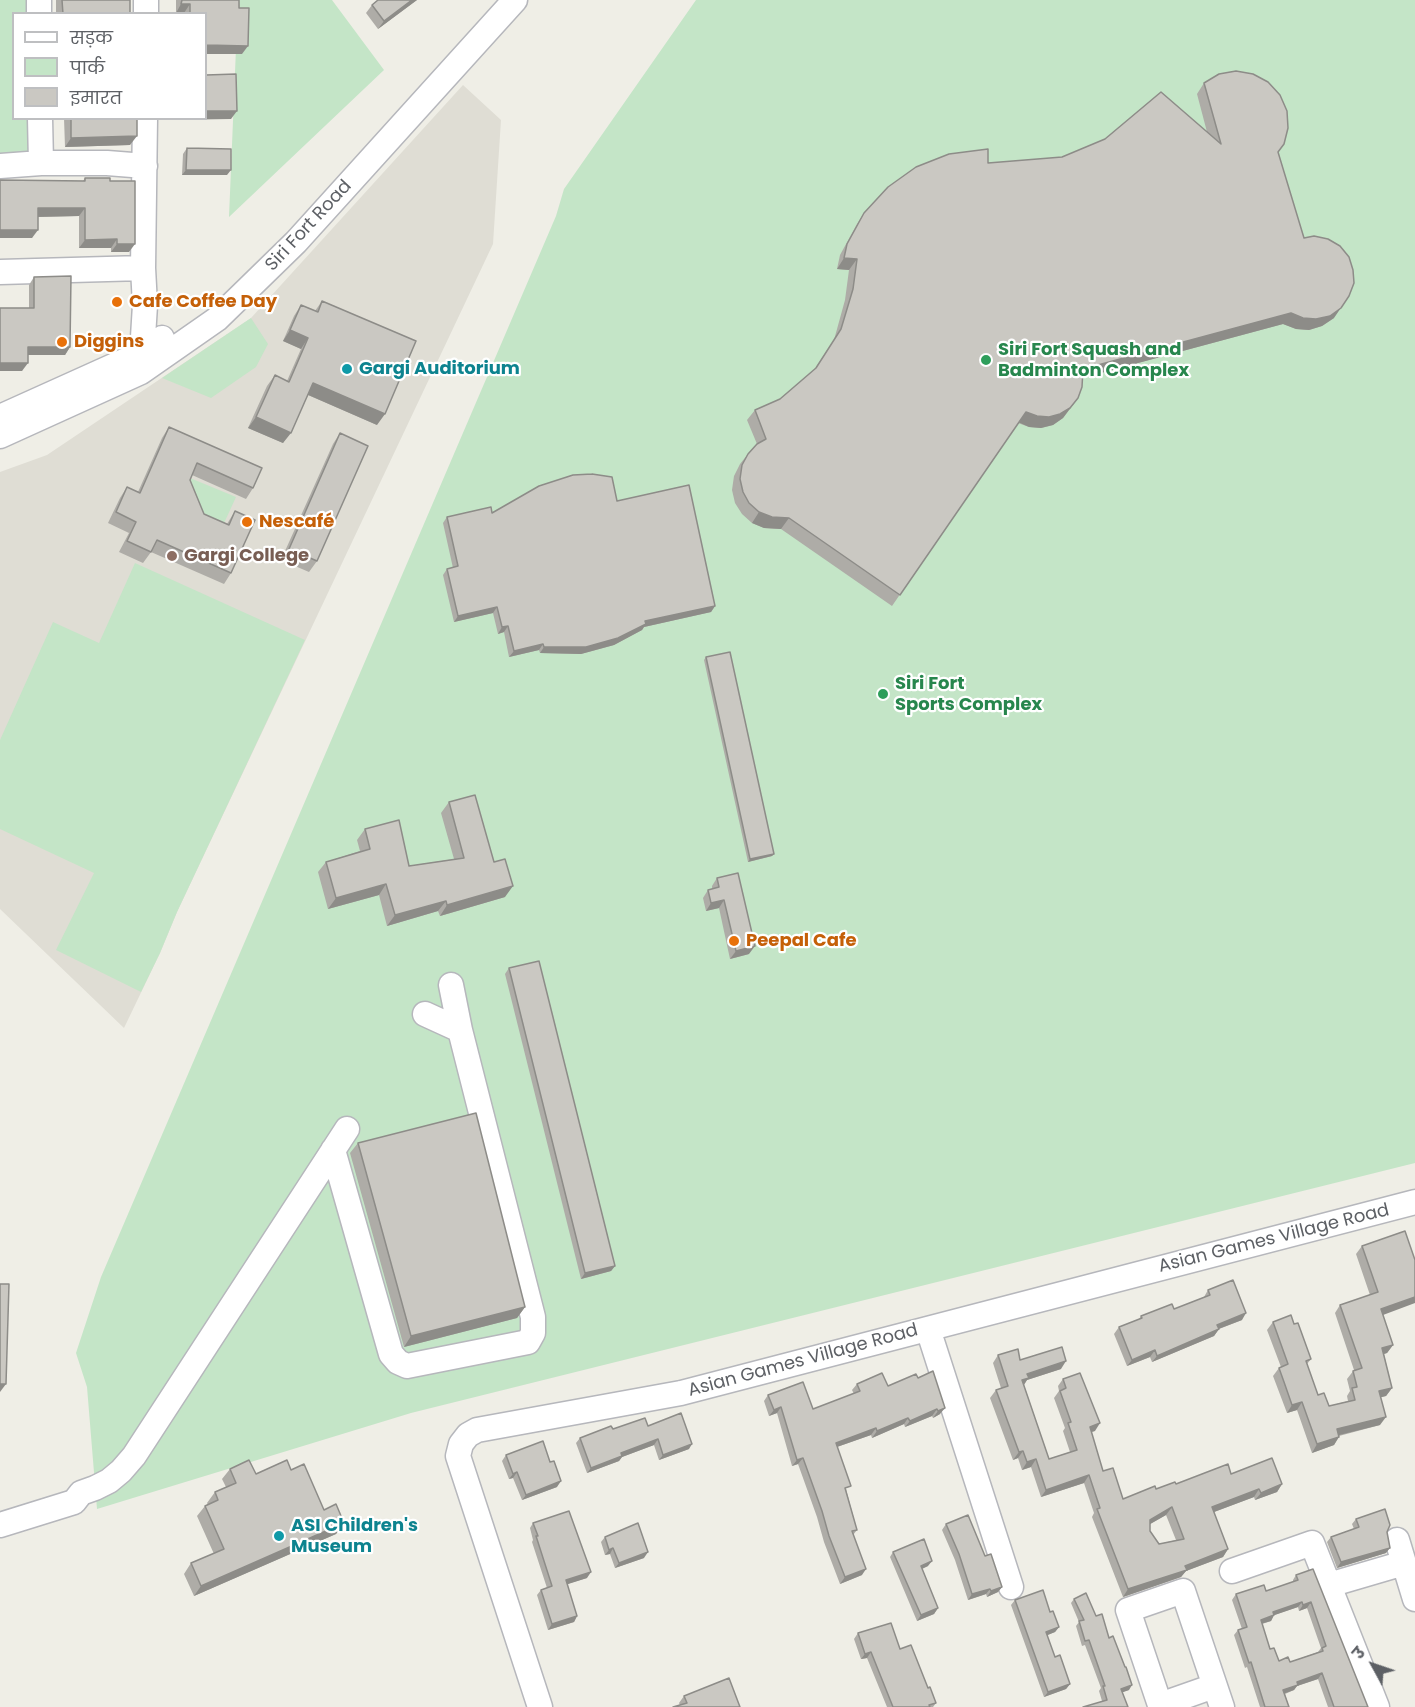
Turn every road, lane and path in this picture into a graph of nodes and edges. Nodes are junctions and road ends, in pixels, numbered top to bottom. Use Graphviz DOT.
graph roads {
  1 [pos="498,0"];
  2 [pos="515,0"];
  3 [pos="40,120"];
  4 [pos="145,120"];
  5 [pos="41,163"];
  6 [pos="0,166"];
  7 [pos="145,166"];
  8 [pos="143,268"];
  9 [pos="0,272"];
  10 [pos="142,353"];
  11 [pos="0,417"];
  12 [pos="0,436"];
  13 [pos="451,985"];
  14 [pos="425,1014"];
  15 [pos="460,1030"];
  16 [pos="347,1129"];
  17 [pos="333,1150"];
  18 [pos="1415,1202"];
  19 [pos="928,1329"];
  20 [pos="81,1493"];
  21 [pos="0,1509"];
  22 [pos="0,1525"];
  23 [pos="1232,1571"];
  24 [pos="1329,1585"];
  25 [pos="1011,1587"];
  26 [pos="1415,1599"];
  27 [pos="1218,1696"];
  28 [pos="540,1707"];
  29 [pos="1377,1707"];
  1 -- 10 [label="street, Siri Fort Road"];
  2 -- 12 [label="street, Siri Fort Road"];
  3 -- 5 [label="street"];
  4 -- 7 [label="street"];
  5 -- 6 [label="street"];
  5 -- 7 [label="street"];
  7 -- 8 [label="street"];
  8 -- 9 [label="street"];
  8 -- 10 [label="street"];
  10 -- 11 [label="street, Siri Fort Road"];
  13 -- 15 [label="street"];
  14 -- 15 [label="street"];
  15 -- 17 [label="street"];
  16 -- 17 [label="street"];
  17 -- 20 [label="street"];
  18 -- 19 [label="street, Asian Games Village Road"];
  19 -- 25 [label="street"];
  19 -- 28 [label="street, Asian Games Village Road"];
  20 -- 21 [label="street"];
  20 -- 22 [label="street"];
  23 -- 24 [label="street"];
  24 -- 26 [label="street"];
  24 -- 29 [label="street"];
  27 -- 27 [label="street"];
}
